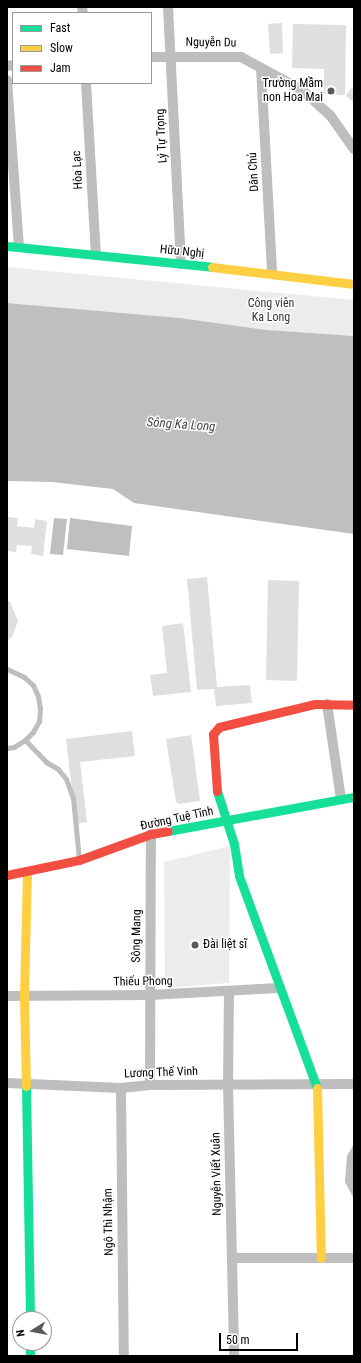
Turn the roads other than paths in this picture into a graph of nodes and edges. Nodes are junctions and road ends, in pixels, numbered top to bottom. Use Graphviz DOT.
graph roads {
  1 [pos="168,7"];
  2 [pos="171,56"];
  3 [pos="152,57"];
  4 [pos="261,68"];
  5 [pos="7,80"];
  6 [pos="86,84"];
  7 [pos="354,149"];
  8 [pos="9,151"];
  9 [pos="7,246"];
  10 [pos="19,247"];
  11 [pos="96,255"];
  12 [pos="182,264"];
  13 [pos="272,273"];
  14 [pos="354,284"];
  15 [pos="7,669"];
  16 [pos="327,704"];
  17 [pos="354,705"];
  18 [pos="25,740"];
  19 [pos="7,748"];
  20 [pos="354,797"];
  21 [pos="341,800"];
  22 [pos="228,820"];
  23 [pos="152,834"];
  24 [pos="79,860"];
  25 [pos="27,871"];
  26 [pos="7,875"];
  27 [pos="280,988"];
  28 [pos="229,992"];
  29 [pos="24,995"];
  30 [pos="150,995"];
  31 [pos="7,996"];
  32 [pos="7,1083"];
  33 [pos="26,1083"];
  34 [pos="228,1084"];
  35 [pos="317,1084"];
  36 [pos="354,1084"];
  37 [pos="150,1085"];
  38 [pos="121,1088"];
  39 [pos="232,1258"];
  40 [pos="321,1258"];
  41 [pos="354,1258"];
  42 [pos="30,1311"];
  43 [pos="124,1356"];
  44 [pos="234,1356"];
  1 -- 2 [label="street, Lý Tự Trọng"];
  2 -- 3 [label="street, Nguyễn Du"];
  2 -- 4 [label="street, Nguyễn Du"];
  2 -- 12 [label="street, Lý Tự Trọng"];
  4 -- 7 [label="street, Nguyễn Du"];
  4 -- 13 [label="street, Dân Chủ"];
  5 -- 8 [label="street"];
  6 -- 11 [label="street, Hòa Lạc"];
  8 -- 10 [label="street"];
  9 -- 10 [label="street, Hữu Nghị"];
  10 -- 11 [label="street, Hữu Nghị"];
  11 -- 12 [label="street, Hữu Nghị"];
  12 -- 13 [label="street, Hữu Nghị"];
  13 -- 14 [label="street, Hữu Nghị"];
  15 -- 18 [label="lane"];
  16 -- 17 [label="street"];
  16 -- 21 [label="street"];
  16 -- 22 [label="street"];
  18 -- 19 [label="lane"];
  18 -- 24 [label="lane"];
  20 -- 21 [label="street, Đường Tuệ Tĩnh"];
  21 -- 22 [label="street, Đường Tuệ Tĩnh"];
  22 -- 23 [label="street, Đường Tuệ Tĩnh"];
  22 -- 27 [label="street"];
  23 -- 24 [label="street, Đường Tuệ Tĩnh"];
  23 -- 30 [label="street, Sông Mang"];
  24 -- 25 [label="street, Đường Tuệ Tĩnh"];
  25 -- 26 [label="street, Đường Tuệ Tĩnh"];
  25 -- 29 [label="street"];
  27 -- 28 [label="street, Thiếu Phong"];
  27 -- 35 [label="street"];
  28 -- 30 [label="street, Thiếu Phong"];
  28 -- 34 [label="street, Nguyễn Viết Xuân"];
  29 -- 30 [label="street, Thiếu Phong"];
  29 -- 31 [label="street, Thiếu Phong"];
  29 -- 33 [label="street"];
  30 -- 37 [label="street, Sông Mang"];
  32 -- 33 [label="street, Lương Thế Vinh"];
  33 -- 38 [label="street, Lương Thế Vinh"];
  33 -- 42 [label="street"];
  34 -- 35 [label="street, Lương Thế Vinh"];
  34 -- 37 [label="street, Lương Thế Vinh"];
  34 -- 39 [label="street, Nguyễn Viết Xuân"];
  35 -- 36 [label="street, Lương Thế Vinh"];
  35 -- 40 [label="street"];
  37 -- 38 [label="street, Lương Thế Vinh"];
  38 -- 43 [label="street, Ngô Thì Nhậm"];
  39 -- 40 [label="street"];
  39 -- 44 [label="street, Nguyễn Viết Xuân"];
  40 -- 41 [label="street"];
}
